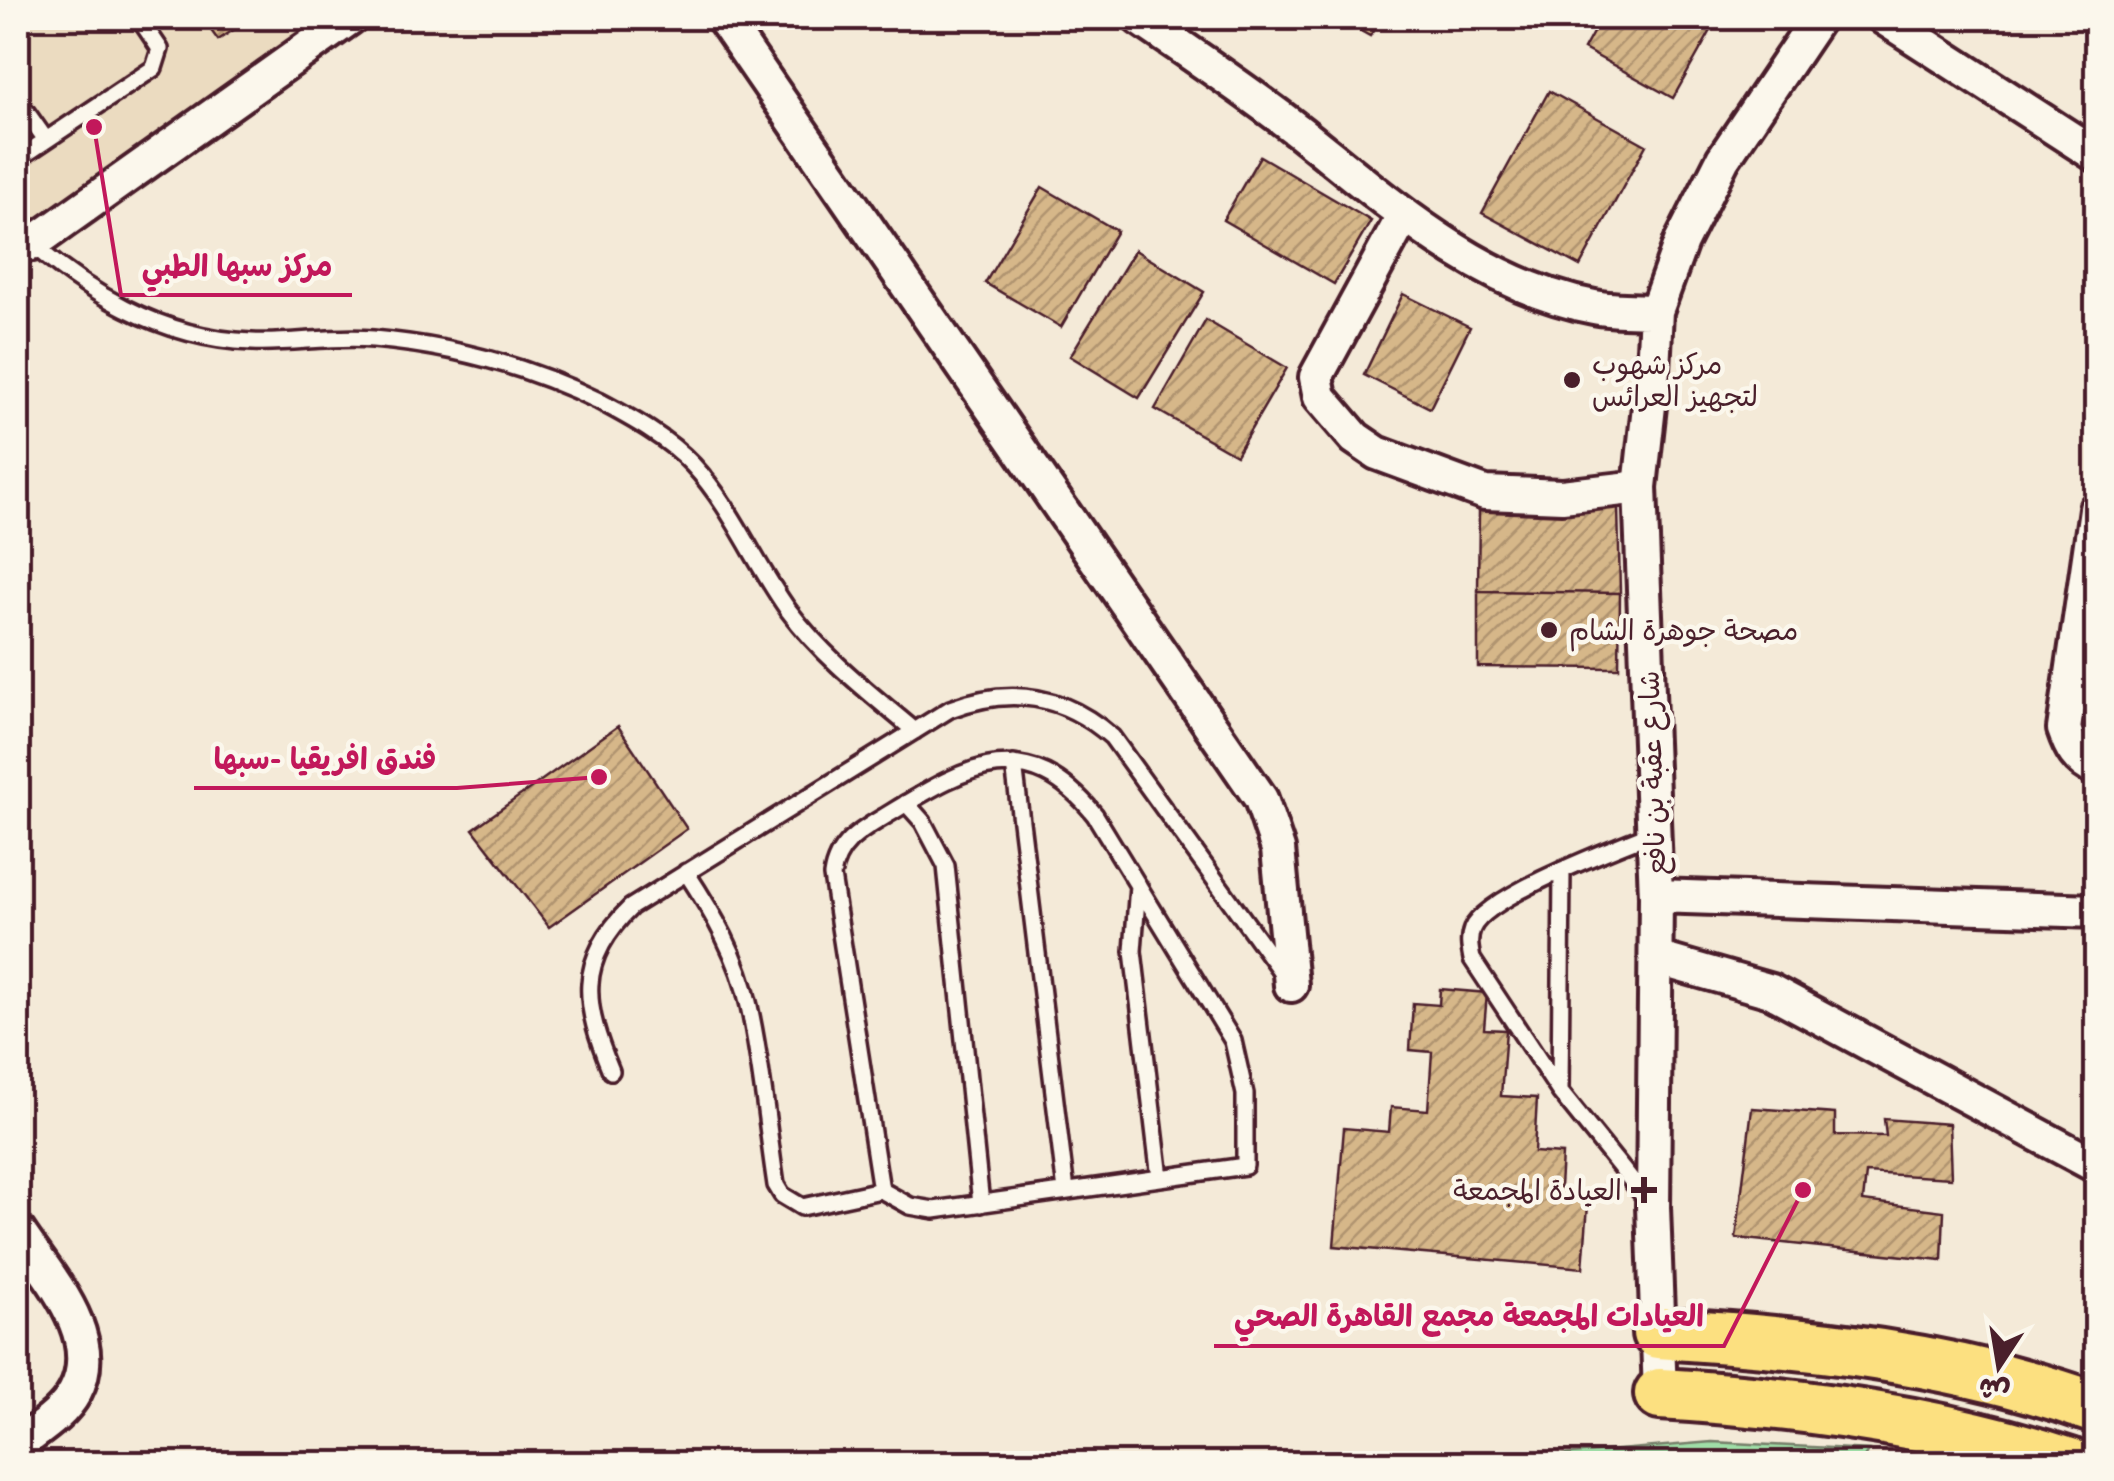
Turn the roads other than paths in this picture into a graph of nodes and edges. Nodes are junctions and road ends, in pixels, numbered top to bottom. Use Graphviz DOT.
graph roads {
  1 [pos="139,18"];
  2 [pos="350,18"];
  3 [pos="723,18"];
  4 [pos="1139,18"];
  5 [pos="1818,18"];
  6 [pos="1884,18"];
  7 [pos="18,100"];
  8 [pos="46,140"];
  9 [pos="2096,155"];
  10 [pos="18,158"];
  11 [pos="1403,216"];
  12 [pos="25,237"];
  13 [pos="1656,311"];
  14 [pos="1640,487"];
  15 [pos="2096,508"];
  16 [pos="915,731"];
  17 [pos="1014,764"];
  18 [pos="2096,769"];
  19 [pos="906,803"];
  20 [pos="1654,832"];
  21 [pos="1562,870"];
  22 [pos="686,872"];
  23 [pos="1138,885"];
  24 [pos="1656,896"];
  25 [pos="2096,911"];
  26 [pos="1656,958"];
  27 [pos="1291,985"];
  28 [pos="612,1072"];
  29 [pos="1560,1092"];
  30 [pos="2096,1166"];
  31 [pos="1160,1178"];
  32 [pos="882,1190"];
  33 [pos="1066,1191"];
  34 [pos="981,1204"];
  35 [pos="1653,1207"];
  36 [pos="18,1232"];
  37 [pos="1658,1333"];
  38 [pos="1660,1394"];
  39 [pos="2096,1408"];
  40 [pos="18,1444"];
  41 [pos="2070,1464"];
  1 -- 8 [label="lane"];
  2 -- 12 [label="street"];
  3 -- 27 [label="street"];
  4 -- 11 [label="street"];
  5 -- 13 [label="street, شارع عقبة بن نافع"];
  6 -- 9 [label="street"];
  7 -- 8 [label="lane"];
  8 -- 10 [label="lane"];
  11 -- 13 [label="street"];
  11 -- 14 [label="street"];
  12 -- 16 [label="lane"];
  13 -- 14 [label="street, شارع عقبة بن نافع"];
  14 -- 20 [label="street, شارع عقبة بن نافع"];
  15 -- 18 [label="street"];
  16 -- 22 [label="lane"];
  16 -- 27 [label="lane"];
  17 -- 19 [label="lane"];
  17 -- 23 [label="lane"];
  17 -- 33 [label="lane"];
  19 -- 32 [label="lane"];
  19 -- 34 [label="lane"];
  20 -- 21 [label="lane"];
  20 -- 24 [label="street, شارع عقبة بن نافع"];
  21 -- 29 [label="lane"];
  21 -- 29 [label="lane"];
  22 -- 28 [label="lane"];
  22 -- 32 [label="lane"];
  23 -- 31 [label="lane"];
  23 -- 31 [label="lane"];
  24 -- 25 [label="street"];
  24 -- 26 [label="street, شارع عقبة بن نافع"];
  26 -- 30 [label="street"];
  26 -- 35 [label="street, شارع عقبة بن نافع"];
  29 -- 35 [label="lane"];
  31 -- 33 [label="lane"];
  32 -- 34 [label="lane"];
  33 -- 34 [label="lane"];
  35 -- 37 [label="street, شارع عقبة بن نافع"];
  36 -- 40 [label="street"];
  37 -- 38 [label="street, شارع عقبة بن نافع"];
  37 -- 39 [label="main road"];
  38 -- 41 [label="main road"];
}
